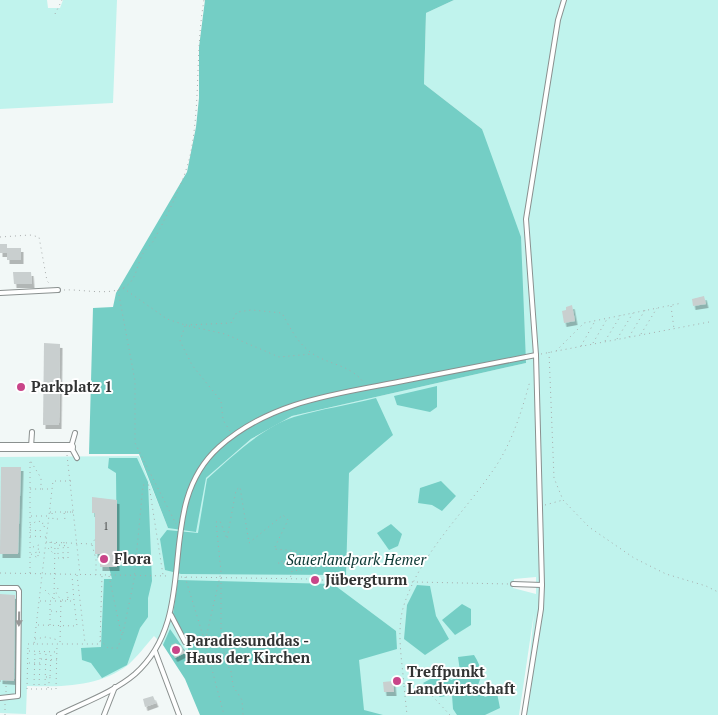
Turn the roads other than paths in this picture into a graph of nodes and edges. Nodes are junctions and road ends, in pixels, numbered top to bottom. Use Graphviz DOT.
graph roads {
  1 [pos="564,0"];
  2 [pos="58,290"];
  3 [pos="0,293"];
  4 [pos="536,354"];
  5 [pos="32,432"];
  6 [pos="75,433"];
  7 [pos="0,447"];
  8 [pos="31,447"];
  9 [pos="68,447"];
  10 [pos="77,458"];
  11 [pos="513,584"];
  12 [pos="542,584"];
  13 [pos="0,588"];
  14 [pos="171,615"];
  15 [pos="185,642"];
  16 [pos="156,651"];
  17 [pos="115,687"];
  18 [pos="0,698"];
  19 [pos="59,715"];
  20 [pos="104,715"];
  21 [pos="179,715"];
  22 [pos="524,715"];
  1 -- 4 [label="lane"];
  2 -- 3 [label="lane"];
  4 -- 12 [label="lane"];
  4 -- 14 [label="lane"];
  5 -- 8 [label="lane"];
  6 -- 9 [label="lane"];
  7 -- 8 [label="street"];
  8 -- 9 [label="street"];
  9 -- 10 [label="lane"];
  11 -- 12 [label="lane"];
  12 -- 22 [label="lane"];
  13 -- 18 [label="lane, one-way"];
  14 -- 15 [label="lane"];
  14 -- 16 [label="lane"];
  16 -- 17 [label="lane"];
  16 -- 21 [label="lane"];
  17 -- 19 [label="lane"];
  17 -- 20 [label="lane"];
}
